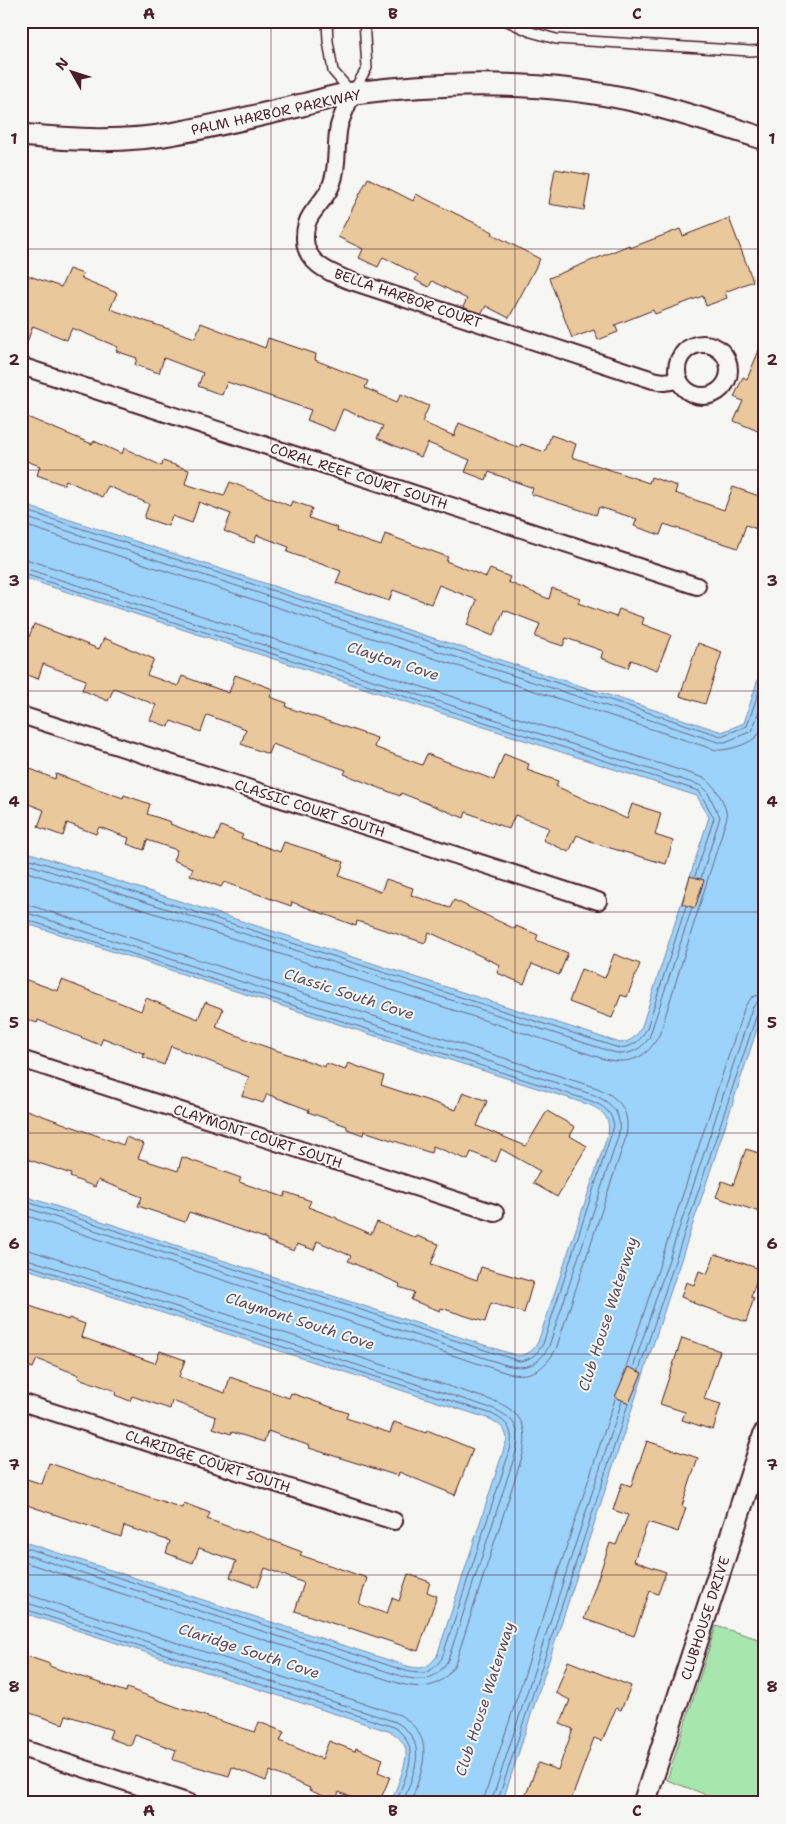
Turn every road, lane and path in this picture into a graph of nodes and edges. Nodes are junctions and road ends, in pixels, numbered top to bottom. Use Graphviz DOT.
graph roads {
  1 [pos="327,21"];
  2 [pos="364,21"];
  3 [pos="507,21"];
  4 [pos="765,50"];
  5 [pos="352,93"];
  6 [pos="21,135"];
  7 [pos="765,139"];
  8 [pos="21,366"];
  9 [pos="678,380"];
  10 [pos="697,586"];
  11 [pos="21,715"];
  12 [pos="598,901"];
  13 [pos="21,1059"];
  14 [pos="495,1212"];
  15 [pos="21,1402"];
  16 [pos="765,1433"];
  17 [pos="394,1521"];
  18 [pos="21,1748"];
  19 [pos="190,1803"];
  20 [pos="644,1803"];
  1 -- 5 [label="lane"];
  2 -- 5 [label="lane"];
  3 -- 4 [label="lane"];
  5 -- 6 [label="street, PALM HARBOR PARKWAY"];
  5 -- 7 [label="street, PALM HARBOR PARKWAY"];
  5 -- 9 [label="street, BELLA HARBOR COURT"];
  8 -- 10 [label="street, CORAL REEF COURT SOUTH"];
  11 -- 12 [label="street, CLASSIC COURT SOUTH"];
  13 -- 14 [label="street, CLAYMONT COURT SOUTH"];
  15 -- 17 [label="street, CLARIDGE COURT SOUTH"];
  16 -- 20 [label="street, CLUBHOUSE DRIVE"];
  18 -- 19 [label="street"];
}
